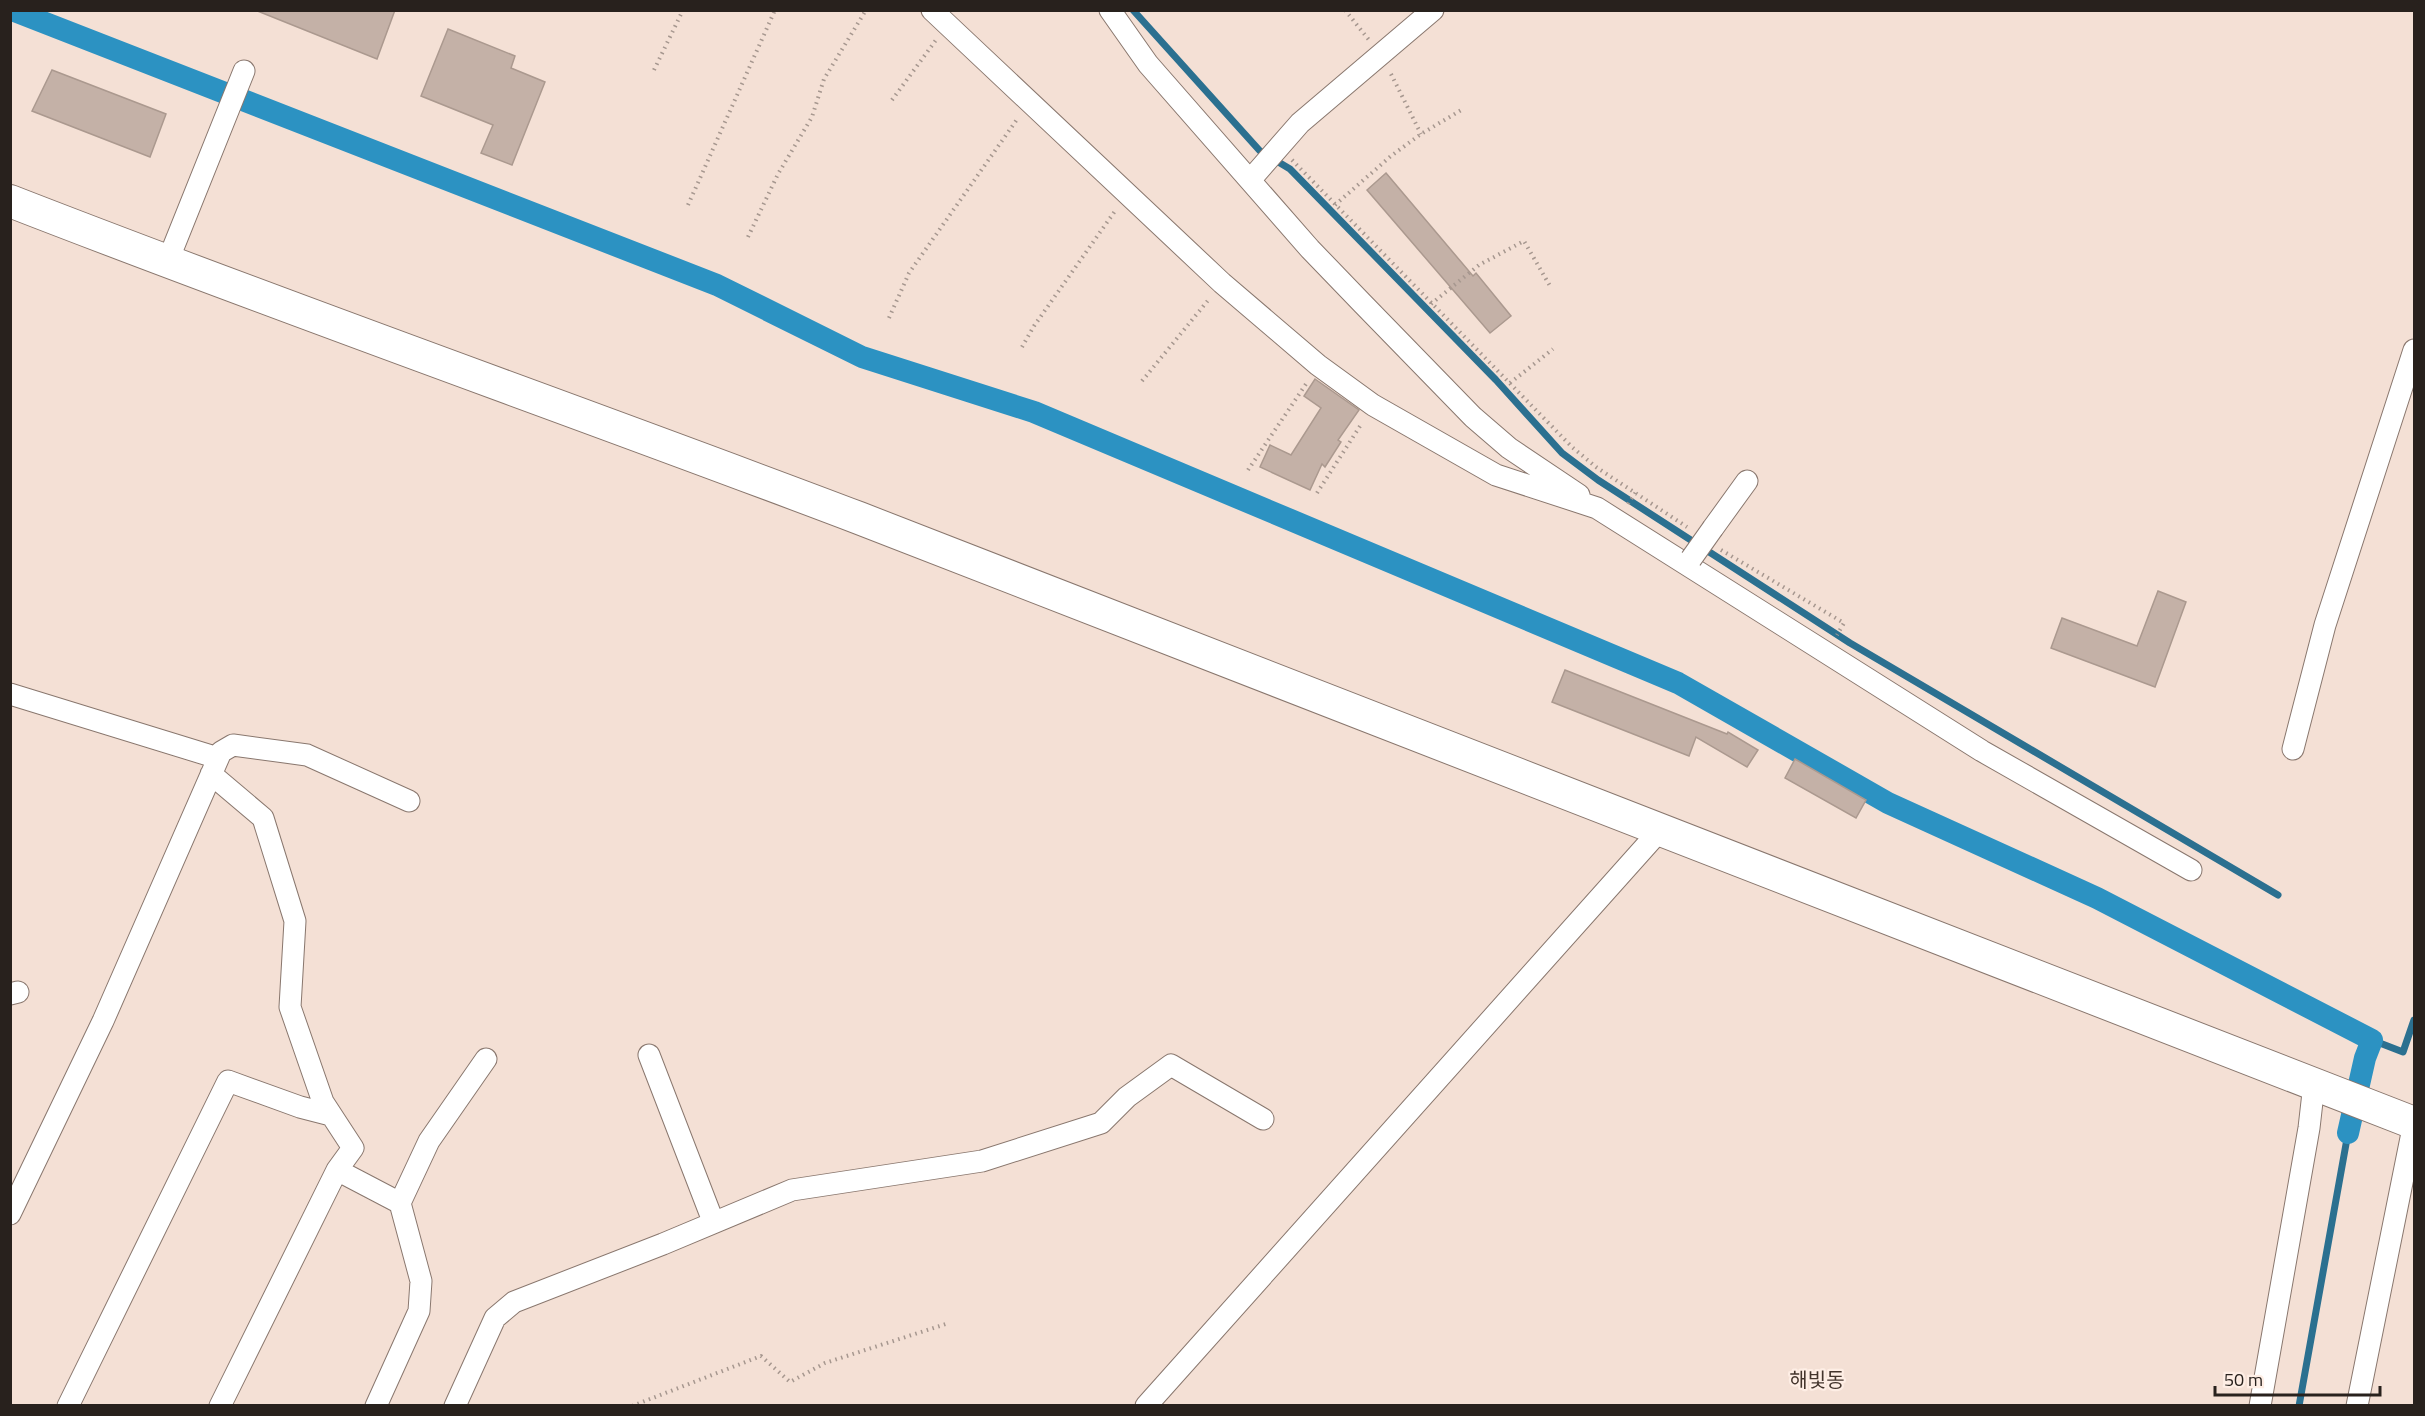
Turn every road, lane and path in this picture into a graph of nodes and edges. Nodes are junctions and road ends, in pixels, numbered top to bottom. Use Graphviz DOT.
graph roads {
  1 [pos="683,10"];
  2 [pos="775,10"];
  3 [pos="866,10"];
  4 [pos="932,10"];
  5 [pos="1110,10"];
  6 [pos="1433,10"];
  7 [pos="946,27"];
  8 [pos="654,70"];
  9 [pos="244,71"];
  10 [pos="892,100"];
  11 [pos="1029,103"];
  12 [pos="1463,109"];
  13 [pos="1278,146"];
  14 [pos="1251,179"];
  15 [pos="1126,195"];
  16 [pos="10,201"];
  17 [pos="688,205"];
  18 [pos="1335,206"];
  19 [pos="748,237"];
  20 [pos="167,263"];
  21 [pos="1222,283"];
  22 [pos="1550,286"];
  23 [pos="1431,304"];
  24 [pos="889,318"];
  25 [pos="1023,347"];
  26 [pos="1553,349"];
  27 [pos="2415,350"];
  28 [pos="1318,365"];
  29 [pos="1142,381"];
  30 [pos="1510,383"];
  31 [pos="1373,405"];
  32 [pos="1509,448"];
  33 [pos="1248,470"];
  34 [pos="1496,475"];
  35 [pos="1747,481"];
  36 [pos="1636,492"];
  37 [pos="1317,493"];
  38 [pos="1597,508"];
  39 [pos="1625,509"];
  40 [pos="1690,530"];
  41 [pos="1715,538"];
  42 [pos="1688,562"];
  43 [pos="1834,640"];
  44 [pos="10,694"];
  45 [pos="2293,749"];
  46 [pos="214,766"];
  47 [pos="410,801"];
  48 [pos="1662,828"];
  49 [pos="2191,870"];
  50 [pos="649,1055"];
  51 [pos="486,1059"];
  52 [pos="2314,1084"];
  53 [pos="332,1115"];
  54 [pos="1263,1119"];
  55 [pos="2414,1123"];
  56 [pos="338,1170"];
  57 [pos="400,1203"];
  58 [pos="10,1214"];
  59 [pos="713,1221"];
  60 [pos="949,1323"];
  61 [pos="68,1406"];
  62 [pos="220,1406"];
  63 [pos="376,1406"];
  64 [pos="455,1406"];
  65 [pos="633,1406"];
  66 [pos="1146,1406"];
  67 [pos="2260,1406"];
  68 [pos="2357,1406"];
  1 -- 8 [label="path"];
  2 -- 17 [label="path"];
  3 -- 19 [label="path"];
  4 -- 7 [label="street"];
  5 -- 14 [label="street"];
  6 -- 13 [label="street"];
  7 -- 10 [label="path"];
  7 -- 11 [label="street"];
  9 -- 20 [label="street"];
  11 -- 15 [label="street"];
  11 -- 24 [label="path"];
  12 -- 18 [label="path"];
  13 -- 14 [label="street"];
  13 -- 18 [label="path"];
  14 -- 32 [label="street"];
  15 -- 21 [label="street"];
  15 -- 25 [label="path"];
  16 -- 20 [label="highway"];
  18 -- 23 [label="path"];
  20 -- 48 [label="highway"];
  21 -- 28 [label="street"];
  21 -- 29 [label="path"];
  22 -- 23 [label="path"];
  23 -- 30 [label="path"];
  26 -- 30 [label="path"];
  27 -- 45 [label="street"];
  28 -- 31 [label="street"];
  28 -- 33 [label="path"];
  30 -- 36 [label="path"];
  31 -- 34 [label="street"];
  31 -- 37 [label="path"];
  32 -- 34 [label="street"];
  32 -- 38 [label="street"];
  34 -- 38 [label="street"];
  35 -- 41 [label="street"];
  36 -- 39 [label="path"];
  36 -- 40 [label="path"];
  38 -- 42 [label="street"];
  41 -- 42 [label="street, bridge"];
  41 -- 43 [label="path"];
  42 -- 49 [label="street"];
  44 -- 46 [label="street"];
  46 -- 47 [label="street"];
  46 -- 53 [label="street"];
  46 -- 58 [label="street"];
  48 -- 52 [label="highway"];
  48 -- 66 [label="street"];
  50 -- 59 [label="street"];
  51 -- 57 [label="street"];
  52 -- 55 [label="highway"];
  52 -- 67 [label="street"];
  53 -- 56 [label="street"];
  53 -- 61 [label="street"];
  54 -- 59 [label="street"];
  55 -- 68 [label="street"];
  56 -- 57 [label="street"];
  56 -- 62 [label="street"];
  57 -- 63 [label="street"];
  59 -- 64 [label="street"];
  60 -- 65 [label="path"];
}
